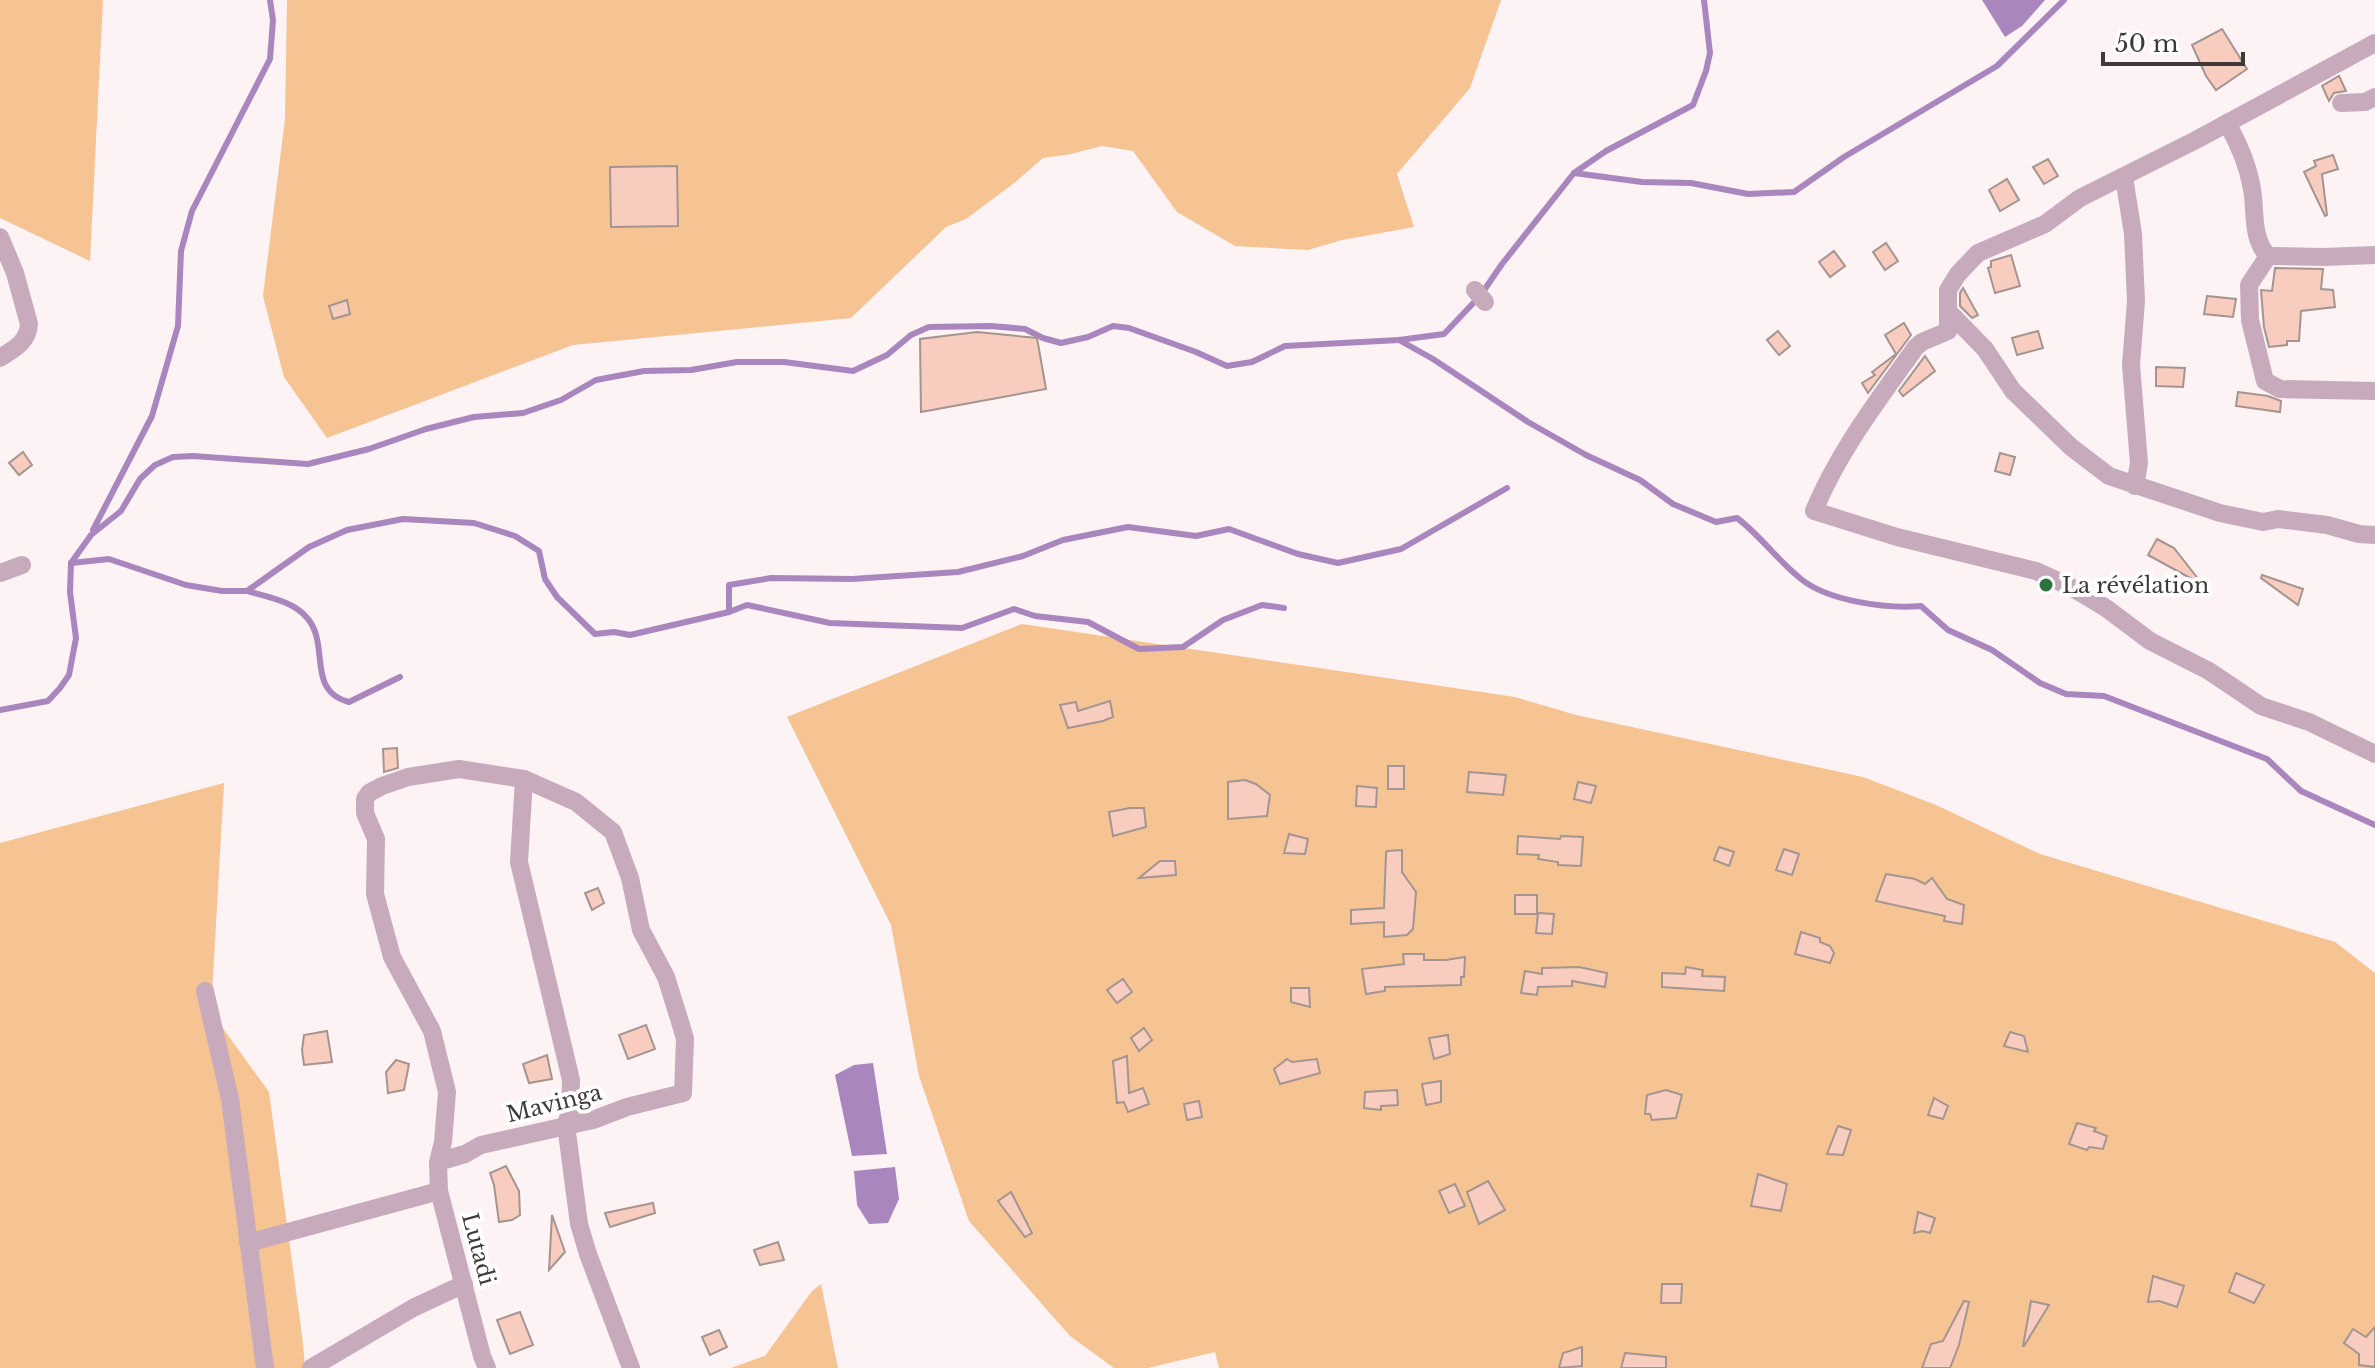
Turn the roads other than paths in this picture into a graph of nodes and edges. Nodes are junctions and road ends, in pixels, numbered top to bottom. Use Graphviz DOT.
graph roads {
  1 [pos="2375,43"];
  2 [pos="2375,97"];
  3 [pos="2341,103"];
  4 [pos="2227,123"];
  5 [pos="2124,177"];
  6 [pos="0,237"];
  7 [pos="2375,255"];
  8 [pos="2268,256"];
  9 [pos="1949,312"];
  10 [pos="0,358"];
  11 [pos="2375,391"];
  12 [pos="2135,486"];
  13 [pos="2375,535"];
  14 [pos="22,565"];
  15 [pos="0,573"];
  16 [pos="2375,754"];
  17 [pos="524,779"];
  18 [pos="205,991"];
  19 [pos="566,1125"];
  20 [pos="438,1162"];
  21 [pos="439,1191"];
  22 [pos="248,1243"];
  23 [pos="464,1284"];
  24 [pos="265,1368"];
  25 [pos="311,1368"];
  26 [pos="487,1368"];
  27 [pos="631,1368"];
  1 -- 4 [label="street"];
  2 -- 3 [label="street"];
  4 -- 5 [label="street"];
  4 -- 8 [label="street"];
  5 -- 9 [label="street"];
  5 -- 12 [label="street"];
  6 -- 10 [label="street"];
  7 -- 8 [label="street"];
  8 -- 11 [label="street"];
  9 -- 12 [label="street"];
  9 -- 16 [label="street"];
  12 -- 13 [label="street"];
  14 -- 15 [label="street"];
  17 -- 19 [label="street"];
  17 -- 19 [label="street, Mavinga"];
  17 -- 20 [label="street, Lutadi"];
  18 -- 22 [label="street"];
  19 -- 20 [label="street, Mavinga"];
  19 -- 27 [label="street"];
  20 -- 21 [label="street, Lutadi"];
  21 -- 22 [label="street"];
  21 -- 23 [label="street, Lutadi"];
  22 -- 24 [label="street"];
  23 -- 25 [label="street"];
  23 -- 26 [label="street, Lutadi"];
}
